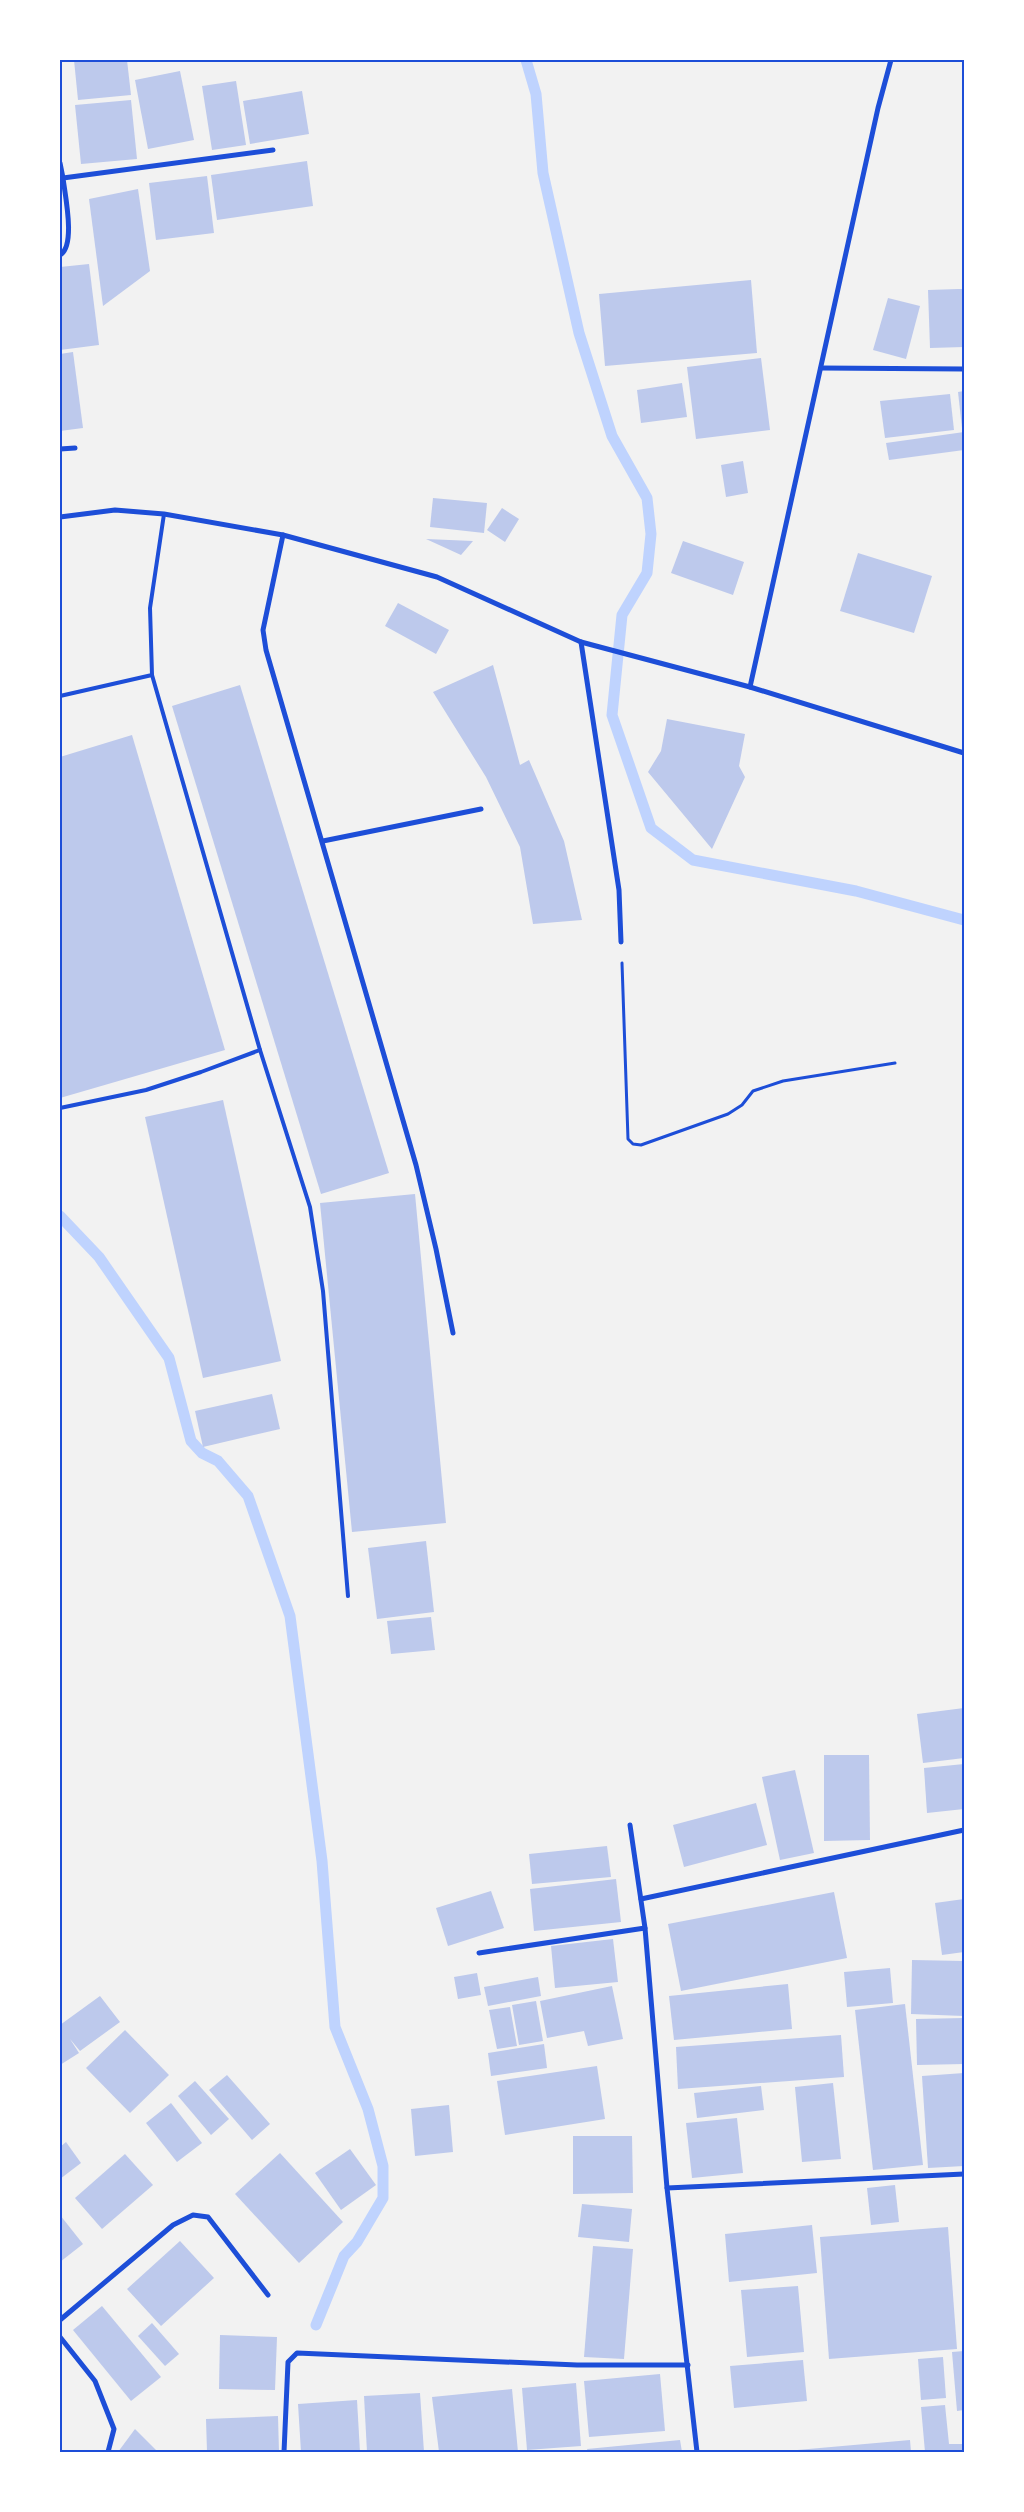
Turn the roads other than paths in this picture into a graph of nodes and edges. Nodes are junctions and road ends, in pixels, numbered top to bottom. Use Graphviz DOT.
graph roads {
  1 [pos="891,60"];
  2 [pos="273,150"];
  3 [pos="60,163"];
  4 [pos="63,178"];
  5 [pos="60,255"];
  6 [pos="821,368"];
  7 [pos="964,369"];
  8 [pos="75,448"];
  9 [pos="60,449"];
  10 [pos="164,514"];
  11 [pos="60,518"];
  12 [pos="283,535"];
  13 [pos="581,642"];
  14 [pos="152,675"];
  15 [pos="750,687"];
  16 [pos="60,696"];
  17 [pos="964,753"];
  18 [pos="481,809"];
  19 [pos="323,841"];
  20 [pos="621,942"];
  21 [pos="260,1050"];
  22 [pos="60,1108"];
  23 [pos="453,1333"];
  24 [pos="348,1596"];
  25 [pos="630,1825"];
  26 [pos="964,1830"];
  27 [pos="641,1899"];
  28 [pos="645,1928"];
  29 [pos="479,1953"];
  30 [pos="964,2174"];
  31 [pos="667,2188"];
  32 [pos="268,2295"];
  33 [pos="60,2320"];
  34 [pos="60,2337"];
  35 [pos="688,2365"];
  36 [pos="108,2452"];
  37 [pos="284,2452"];
  38 [pos="696,2452"];
  1 -- 6 [label="street"];
  2 -- 4 [label="street"];
  3 -- 4 [label="street"];
  4 -- 5 [label="street"];
  6 -- 7 [label="street"];
  6 -- 15 [label="street"];
  8 -- 9 [label="street"];
  10 -- 11 [label="street"];
  10 -- 12 [label="street"];
  10 -- 14 [label="lane"];
  12 -- 13 [label="street"];
  12 -- 19 [label="street"];
  13 -- 15 [label="street"];
  13 -- 20 [label="street"];
  14 -- 16 [label="lane"];
  14 -- 21 [label="lane"];
  15 -- 17 [label="street"];
  18 -- 19 [label="street"];
  19 -- 23 [label="street"];
  21 -- 22 [label="lane"];
  21 -- 24 [label="lane"];
  25 -- 27 [label="street"];
  26 -- 27 [label="street"];
  27 -- 28 [label="street"];
  28 -- 29 [label="street"];
  28 -- 31 [label="street"];
  30 -- 31 [label="street"];
  31 -- 35 [label="street"];
  32 -- 33 [label="street"];
  34 -- 36 [label="street"];
  35 -- 37 [label="street"];
  35 -- 38 [label="street"];
}
